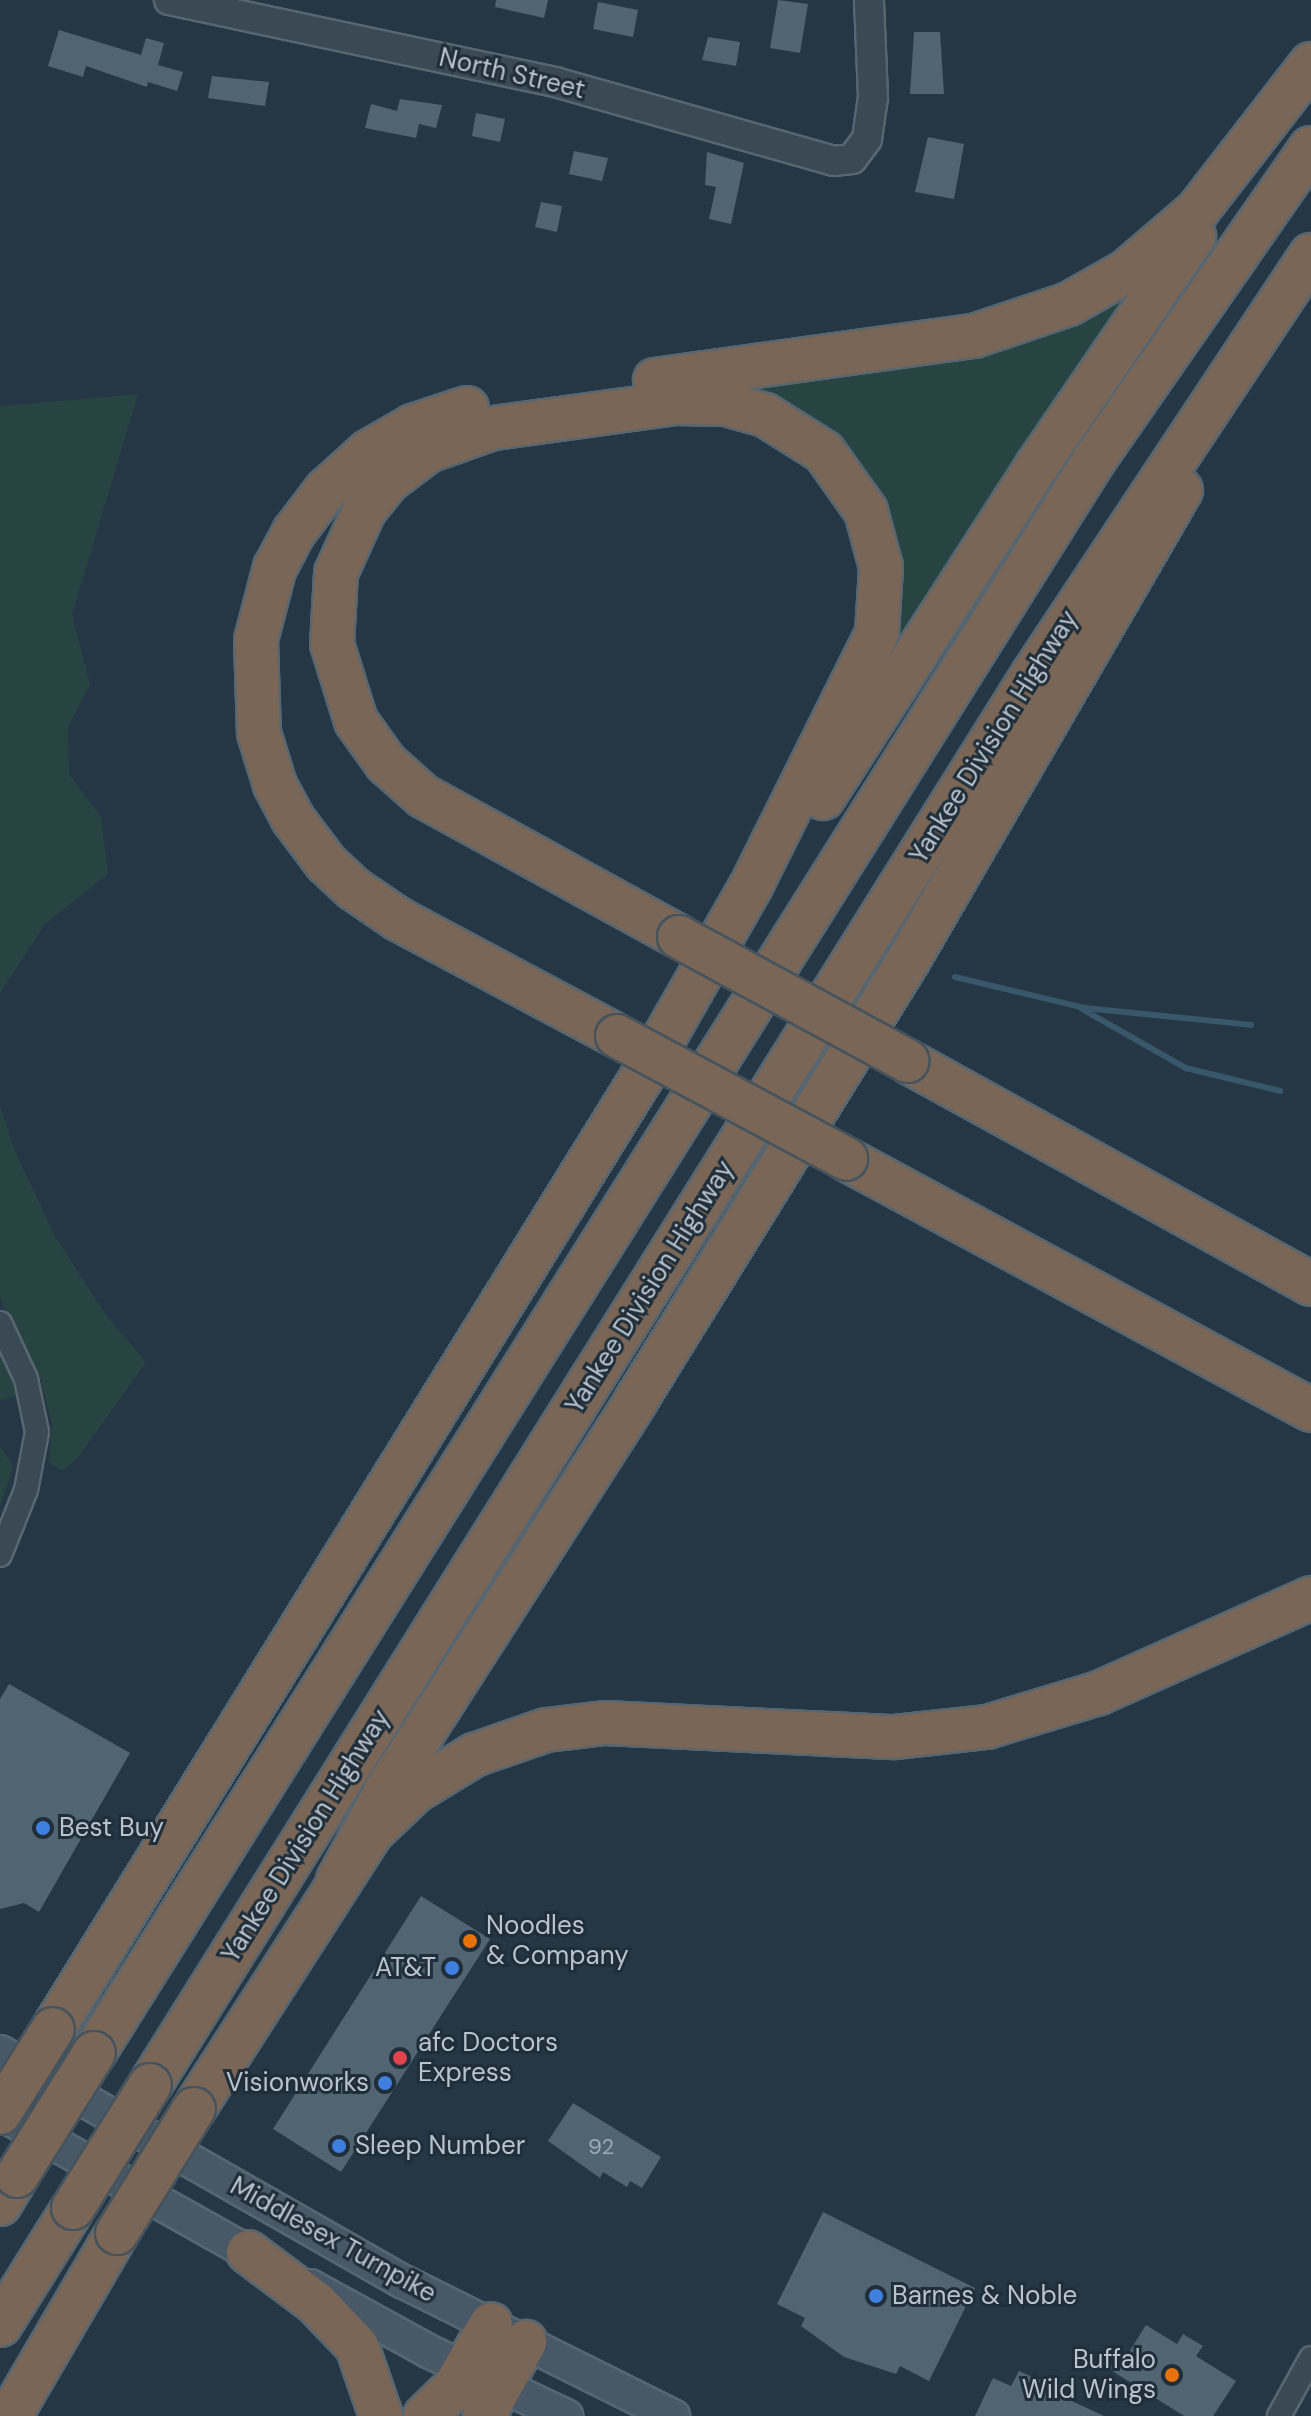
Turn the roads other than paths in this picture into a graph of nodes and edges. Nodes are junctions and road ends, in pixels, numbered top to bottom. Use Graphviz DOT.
graph roads {
  1 [pos="169,0"];
  2 [pos="869,0"];
  3 [pos="1311,64"];
  4 [pos="1311,148"];
  5 [pos="1230,174"];
  6 [pos="1311,255"];
  7 [pos="1278,301"];
  8 [pos="642,1077"];
  9 [pos="1311,1284"];
  10 [pos="0,1323"];
  11 [pos="1311,1410"];
  12 [pos="0,1555"];
  13 [pos="1311,1598"];
  14 [pos="338,1880"];
  15 [pos="0,2052"];
  16 [pos="0,2113"];
  17 [pos="9,2190"];
  18 [pos="248,2252"];
  19 [pos="75,2299"];
  20 [pos="0,2325"];
  21 [pos="508,2333"];
  22 [pos="1311,2358"];
  23 [pos="485,2388"];
  24 [pos="0,2409"];
  25 [pos="10,2416"];
  26 [pos="381,2416"];
  27 [pos="425,2416"];
  28 [pos="566,2416"];
  29 [pos="673,2416"];
  30 [pos="1279,2416"];
  1 -- 2 [label="street, North Street"];
  3 -- 5 [label="highway"];
  4 -- 17 [label="highway, bridge"];
  5 -- 8 [label="highway"];
  5 -- 11 [label="highway, bridge"];
  6 -- 7 [label="highway, Yankee Division Highway"];
  7 -- 14 [label="highway"];
  7 -- 20 [label="highway, Yankee Division Highway, bridge"];
  8 -- 9 [label="highway, bridge"];
  8 -- 16 [label="highway, bridge"];
  10 -- 12 [label="street"];
  13 -- 14 [label="highway"];
  14 -- 19 [label="highway, bridge"];
  15 -- 21 [label="main road, Middlesex Turnpike"];
  16 -- 18 [label="main road, Middlesex Turnpike"];
  18 -- 23 [label="main road, Middlesex Turnpike"];
  18 -- 26 [label="highway"];
  19 -- 24 [label="highway"];
  19 -- 25 [label="highway"];
  21 -- 23 [label="highway"];
  21 -- 29 [label="main road, Middlesex Turnpike"];
  22 -- 30 [label="street"];
  23 -- 27 [label="highway"];
  23 -- 28 [label="main road, Middlesex Turnpike"];
}
